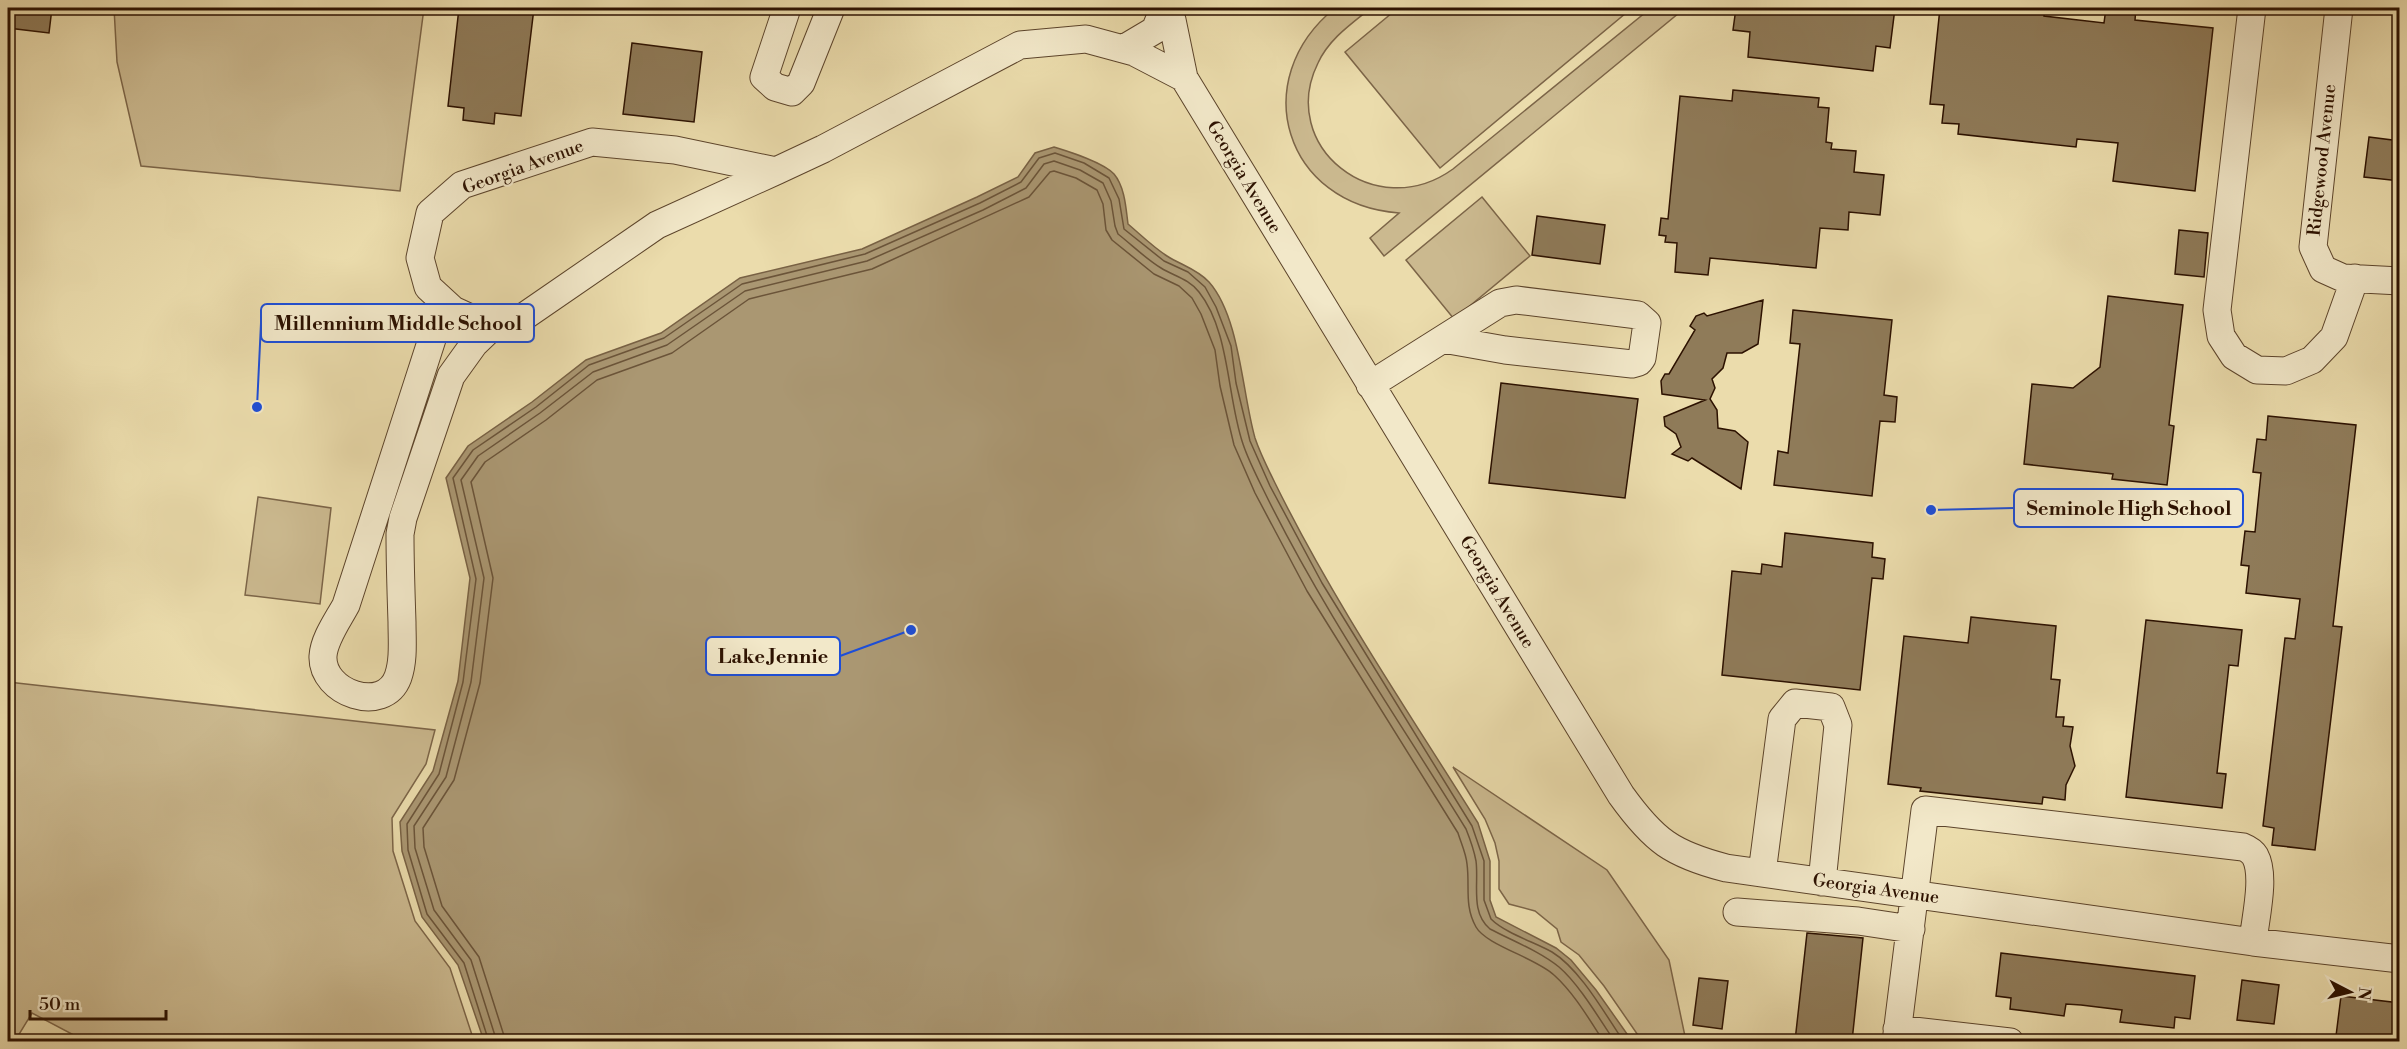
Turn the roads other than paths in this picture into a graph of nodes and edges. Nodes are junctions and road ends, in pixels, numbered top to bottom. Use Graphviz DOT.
graph roads {
  1 [pos="787,8"];
  2 [pos="831,8"];
  3 [pos="1164,8"];
  4 [pos="2252,8"];
  5 [pos="2339,8"];
  6 [pos="1123,49"];
  7 [pos="1184,78"];
  8 [pos="776,171"];
  9 [pos="2355,278"];
  10 [pos="2400,281"];
  11 [pos="444,302"];
  12 [pos="498,321"];
  13 [pos="1443,339"];
  14 [pos="1370,385"];
  15 [pos="1762,873"];
  16 [pos="1822,882"];
  17 [pos="1916,895"];
  18 [pos="1737,912"];
  19 [pos="1911,929"];
  20 [pos="2253,942"];
  21 [pos="2400,959"];
  22 [pos="1897,1035"];
  23 [pos="2010,1041"];
  1 -- 2 [label="street"];
  3 -- 6 [label="street"];
  3 -- 7 [label="street"];
  4 -- 9 [label="street"];
  5 -- 9 [label="street, Ridgewood Avenue"];
  6 -- 7 [label="street, Georgia Avenue"];
  6 -- 8 [label="street, Georgia Avenue"];
  7 -- 14 [label="street, Georgia Avenue"];
  8 -- 11 [label="street, Georgia Avenue"];
  8 -- 12 [label="street, Georgia Avenue"];
  9 -- 10 [label="street, Ridgewood Avenue"];
  11 -- 12 [label="street, Georgia Avenue"];
  11 -- 12 [label="street"];
  13 -- 13 [label="street"];
  13 -- 14 [label="street"];
  14 -- 15 [label="street, Georgia Avenue"];
  15 -- 16 [label="street, Georgia Avenue"];
  15 -- 16 [label="street"];
  16 -- 17 [label="street, Georgia Avenue"];
  17 -- 19 [label="street"];
  17 -- 20 [label="street, Georgia Avenue"];
  17 -- 20 [label="street"];
  18 -- 19 [label="street"];
  19 -- 22 [label="street"];
  20 -- 21 [label="street, Georgia Avenue"];
  22 -- 23 [label="street"];
}
